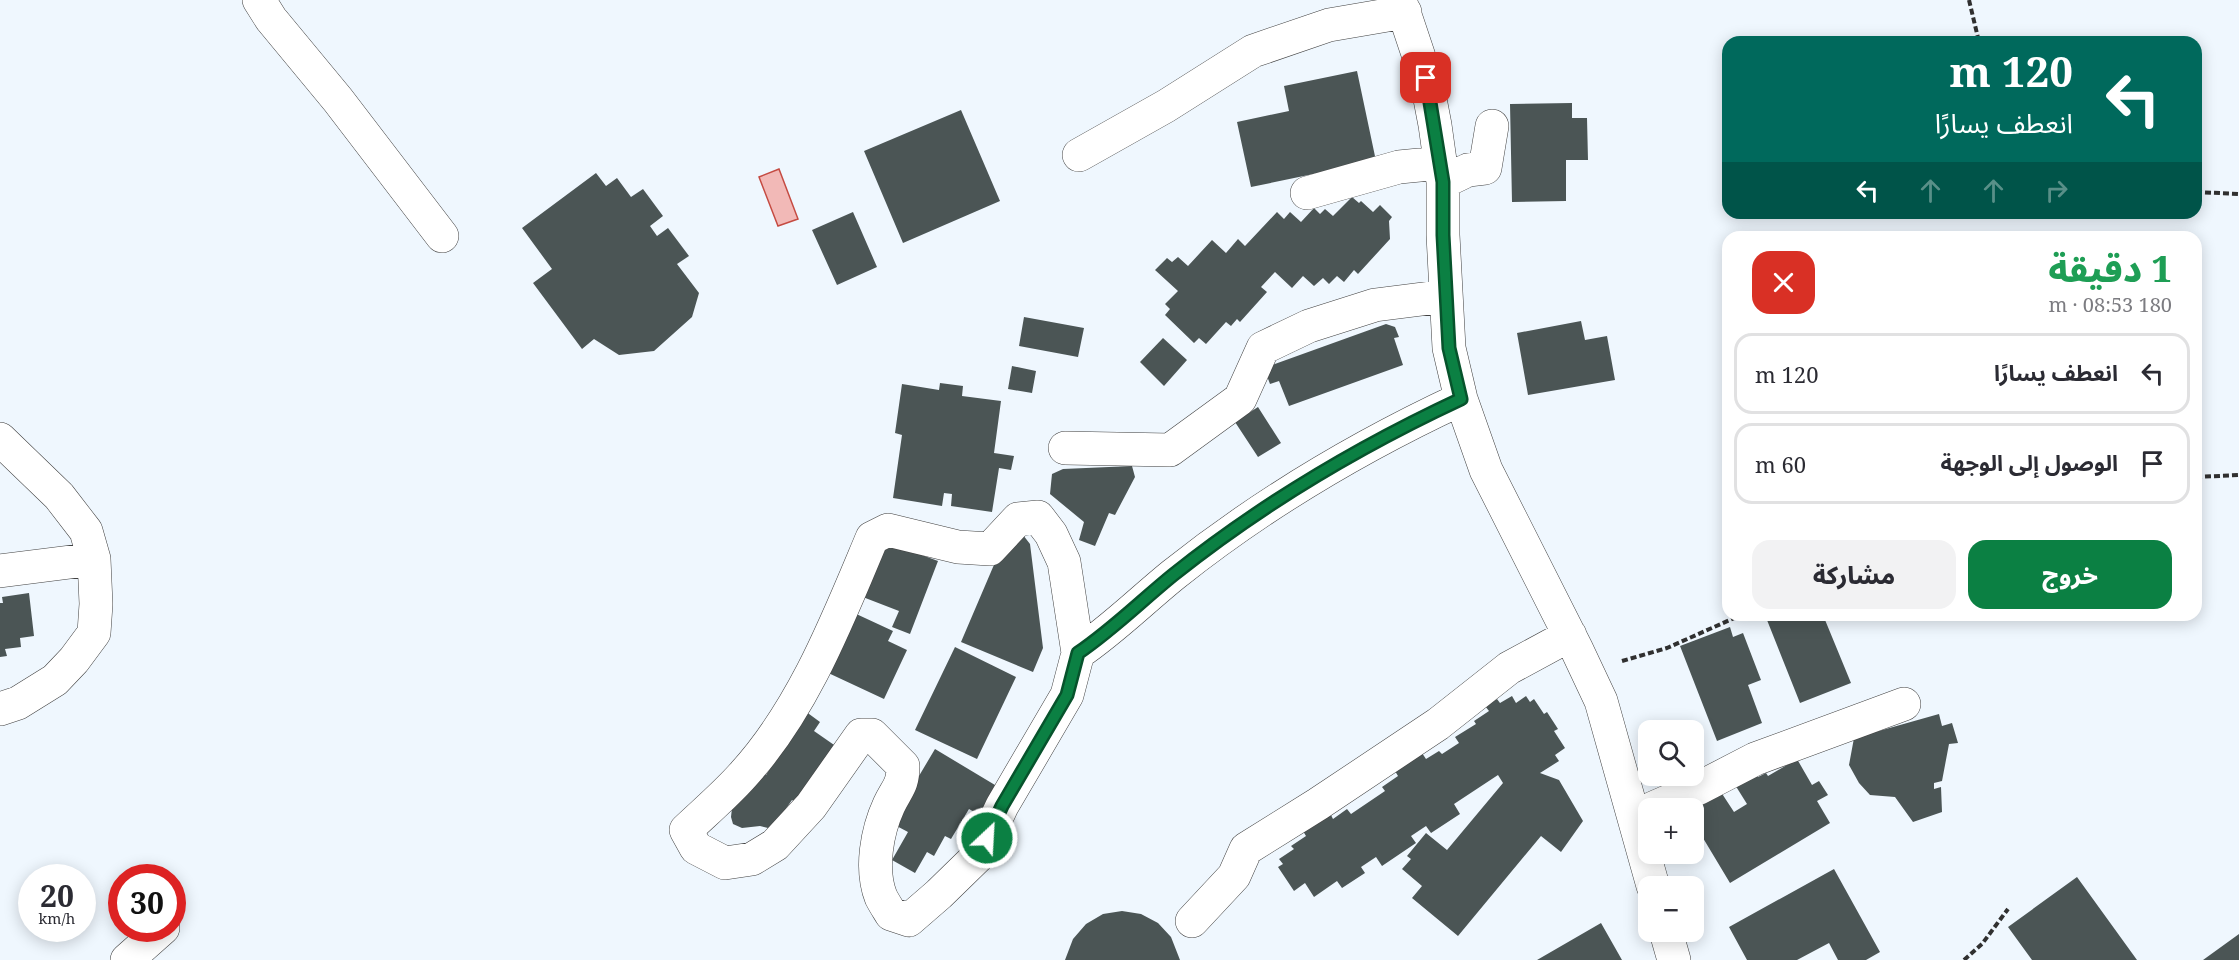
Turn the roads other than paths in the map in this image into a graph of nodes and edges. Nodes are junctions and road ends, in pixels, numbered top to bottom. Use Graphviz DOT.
graph roads {
  1 [pos="259,0"];
  2 [pos="1403,6"];
  3 [pos="1492,126"];
  4 [pos="1079,155"];
  5 [pos="1442,172"];
  6 [pos="1307,193"];
  7 [pos="442,236"];
  8 [pos="1446,296"];
  9 [pos="1461,399"];
  10 [pos="0,439"];
  11 [pos="1065,448"];
  12 [pos="94,559"];
  13 [pos="0,571"];
  14 [pos="1570,635"];
  15 [pos="1078,653"];
  16 [pos="1904,704"];
  17 [pos="0,709"];
  18 [pos="1639,798"];
  19 [pos="1676,798"];
  20 [pos="1192,921"];
  21 [pos="147,942"];
  22 [pos="1669,942"];
  23 [pos="127,960"];
  24 [pos="1674,960"];
  1 -- 7 [label="street"];
  2 -- 4 [label="street"];
  2 -- 5 [label="street"];
  3 -- 5 [label="street"];
  5 -- 6 [label="street"];
  5 -- 8 [label="street"];
  8 -- 9 [label="street"];
  8 -- 11 [label="street"];
  9 -- 14 [label="street"];
  9 -- 15 [label="street"];
  10 -- 12 [label="street"];
  12 -- 13 [label="street"];
  12 -- 17 [label="street"];
  14 -- 18 [label="street"];
  14 -- 20 [label="street"];
  15 -- 15 [label="street"];
  16 -- 19 [label="street"];
  21 -- 23 [label="street"];
  22 -- 24 [label="street"];
}
